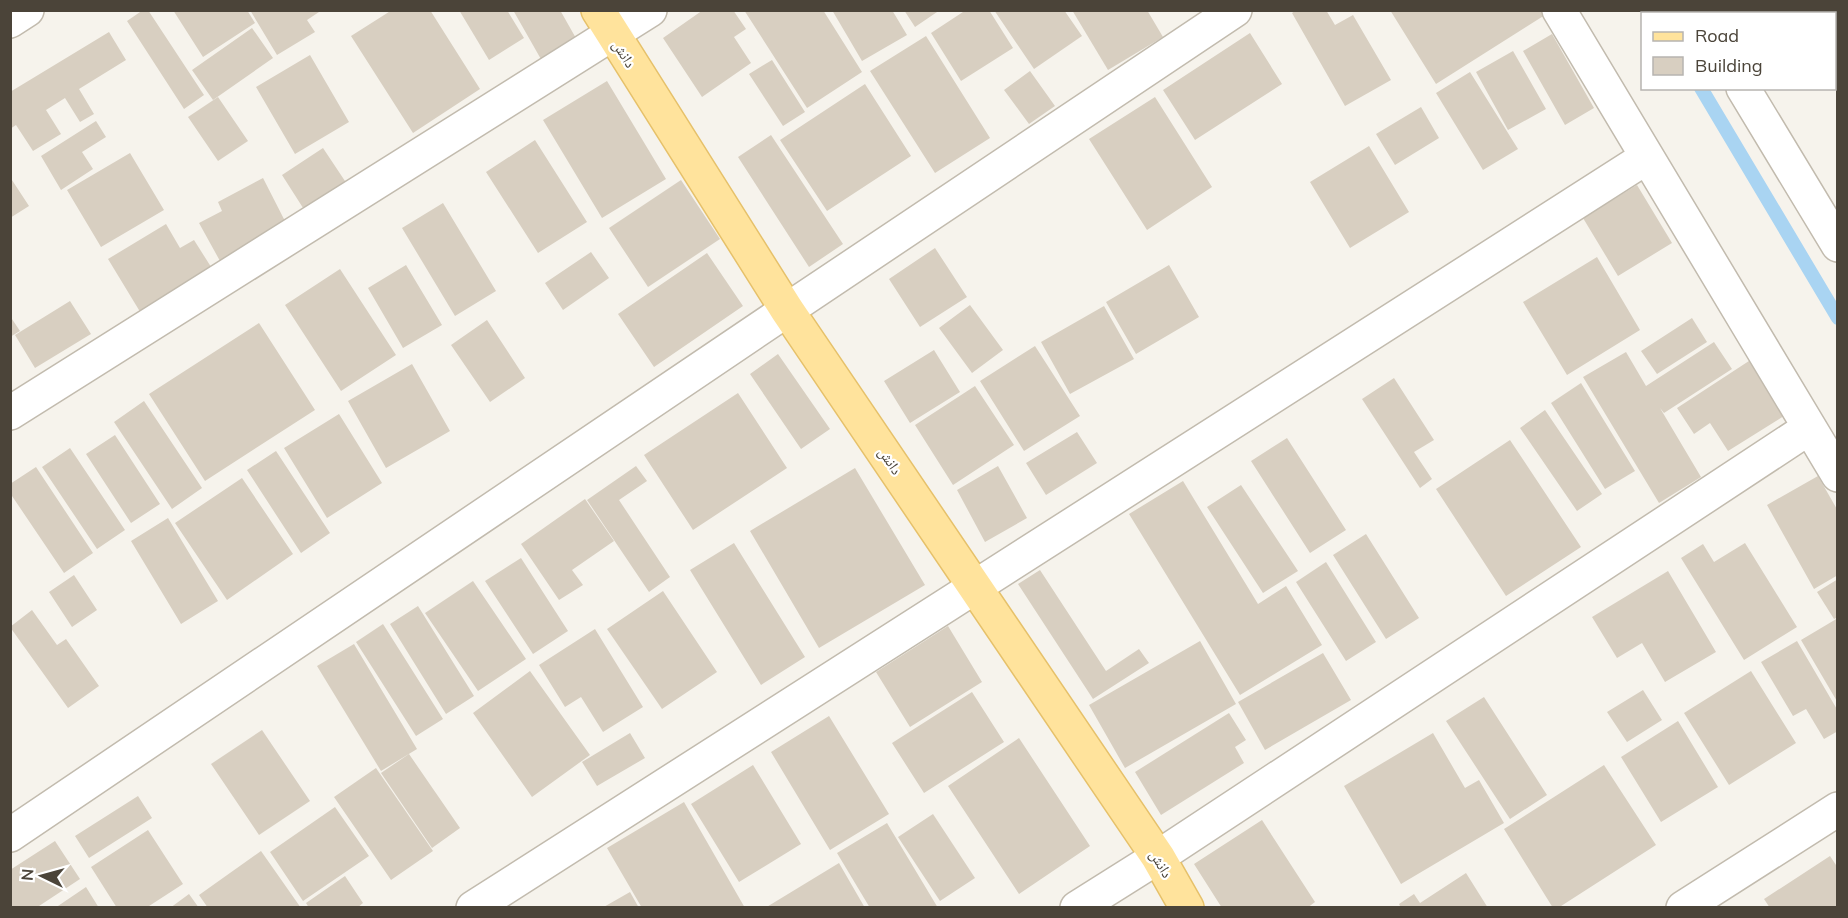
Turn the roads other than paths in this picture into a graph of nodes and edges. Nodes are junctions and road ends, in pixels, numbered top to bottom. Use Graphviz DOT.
graph roads {
  1 [pos="27,10"];
  2 [pos="650,10"];
  3 [pos="1235,10"];
  4 [pos="1559,10"];
  5 [pos="10,21"];
  6 [pos="605,23"];
  7 [pos="1744,90"];
  8 [pos="1647,157"];
  9 [pos="1838,245"];
  10 [pos="787,310"];
  11 [pos="10,414"];
  12 [pos="1809,428"];
  13 [pos="1838,475"];
  14 [pos="976,586"];
  15 [pos="1838,809"];
  16 [pos="10,835"];
  17 [pos="1158,857"];
  18 [pos="473,908"];
  19 [pos="1077,908"];
  20 [pos="1187,908"];
  21 [pos="1683,908"];
  1 -- 5 [label="street"];
  2 -- 6 [label="street"];
  3 -- 10 [label="street"];
  4 -- 8 [label="street"];
  6 -- 10 [label="main road, دانش"];
  6 -- 11 [label="street"];
  7 -- 9 [label="street"];
  8 -- 12 [label="street"];
  8 -- 14 [label="street"];
  10 -- 14 [label="main road, دانش"];
  10 -- 16 [label="street"];
  12 -- 13 [label="street"];
  12 -- 17 [label="street"];
  14 -- 17 [label="main road, دانش"];
  14 -- 18 [label="street"];
  15 -- 21 [label="street"];
  17 -- 19 [label="street"];
  17 -- 20 [label="main road, دانش"];
}
